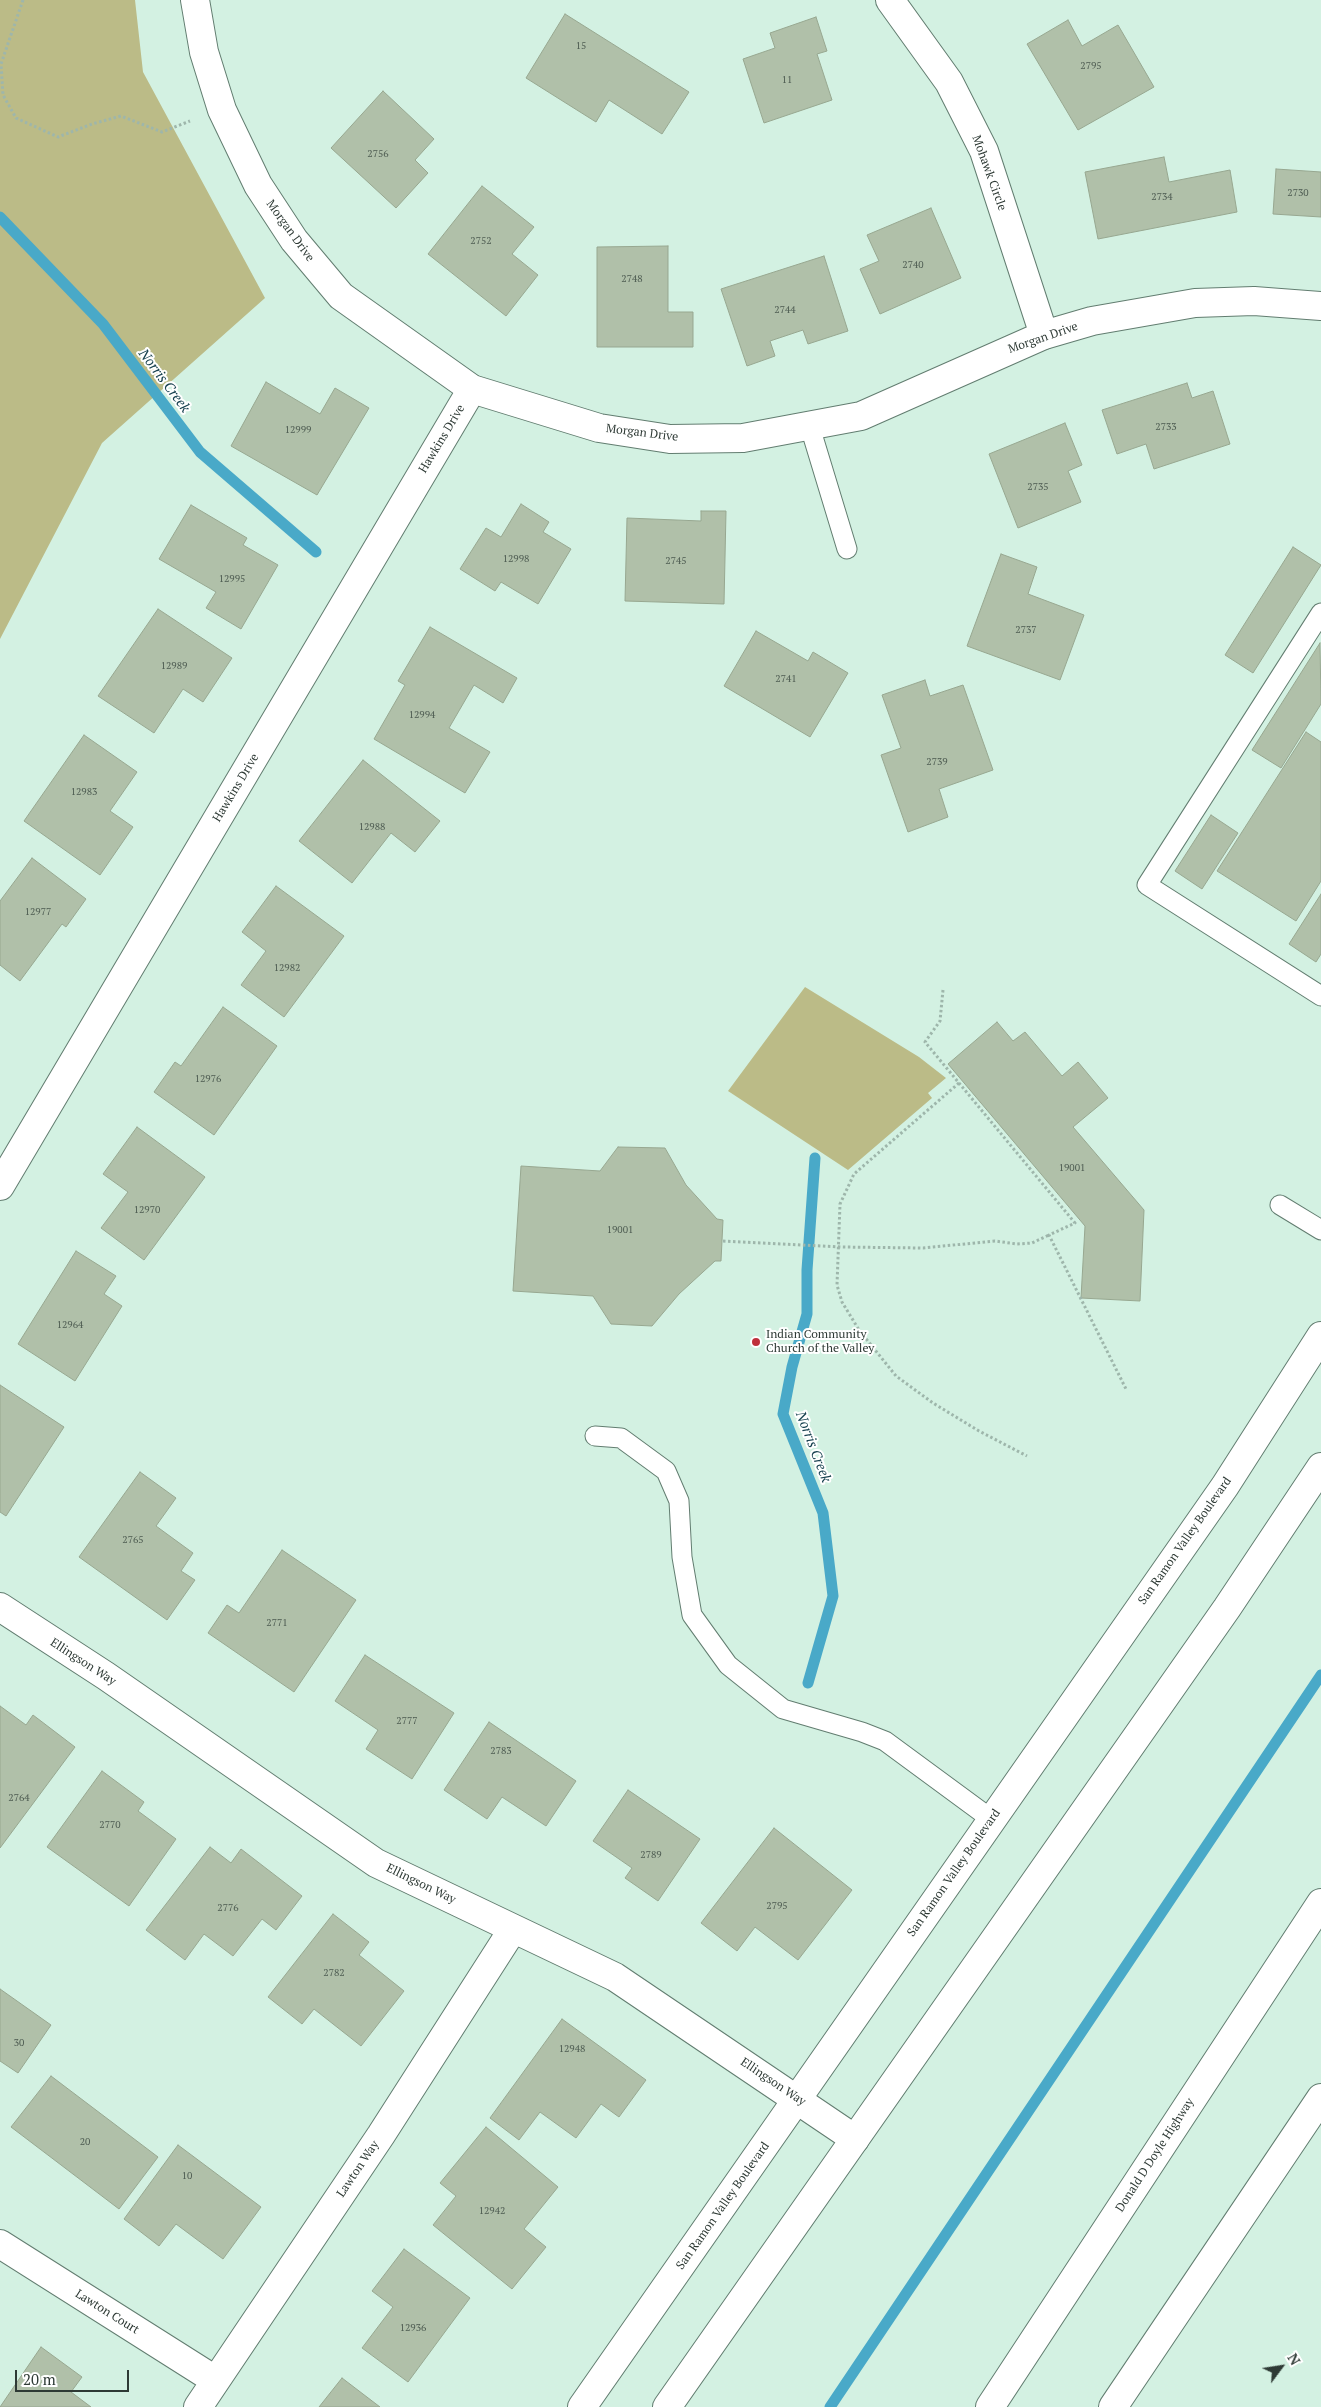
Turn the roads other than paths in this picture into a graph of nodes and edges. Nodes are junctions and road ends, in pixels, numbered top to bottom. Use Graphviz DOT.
graph roads {
  1 [pos="195,0"];
  2 [pos="890,0"];
  3 [pos="1321,306"];
  4 [pos="1044,335"];
  5 [pos="472,389"];
  6 [pos="810,427"];
  7 [pos="847,549"];
  8 [pos="1321,613"];
  9 [pos="1321,996"];
  10 [pos="0,1186"];
  11 [pos="1280,1205"];
  12 [pos="1321,1230"];
  13 [pos="1321,1336"];
  14 [pos="595,1436"];
  15 [pos="1321,1467"];
  16 [pos="0,1607"];
  17 [pos="991,1819"];
  18 [pos="1321,1903"];
  19 [pos="513,1928"];
  20 [pos="1321,2098"];
  21 [pos="798,2099"];
  22 [pos="855,2139"];
  23 [pos="0,2244"];
  24 [pos="215,2380"];
  25 [pos="198,2407"];
  26 [pos="582,2407"];
  27 [pos="667,2407"];
  28 [pos="990,2407"];
  29 [pos="1113,2407"];
  1 -- 5 [label="main road, Morgan Drive"];
  2 -- 4 [label="main road, Mohawk Circle"];
  3 -- 4 [label="main road, Morgan Drive"];
  4 -- 6 [label="main road, Morgan Drive"];
  5 -- 6 [label="main road, Morgan Drive"];
  5 -- 10 [label="main road, Hawkins Drive"];
  6 -- 7 [label="lane"];
  8 -- 9 [label="lane"];
  11 -- 12 [label="lane"];
  13 -- 17 [label="main road, San Ramon Valley Boulevard"];
  14 -- 17 [label="lane"];
  15 -- 22 [label="main road"];
  16 -- 19 [label="main road, Ellingson Way"];
  17 -- 21 [label="main road, San Ramon Valley Boulevard"];
  18 -- 28 [label="main road, Donald D Doyle Highway"];
  19 -- 21 [label="main road, Ellingson Way"];
  19 -- 24 [label="main road, Lawton Way"];
  20 -- 29 [label="main road"];
  21 -- 22 [label="main road, Ellingson Way"];
  21 -- 26 [label="main road, San Ramon Valley Boulevard"];
  22 -- 27 [label="main road"];
  23 -- 24 [label="main road, Lawton Court"];
  24 -- 25 [label="main road, Lawton Way"];
}
